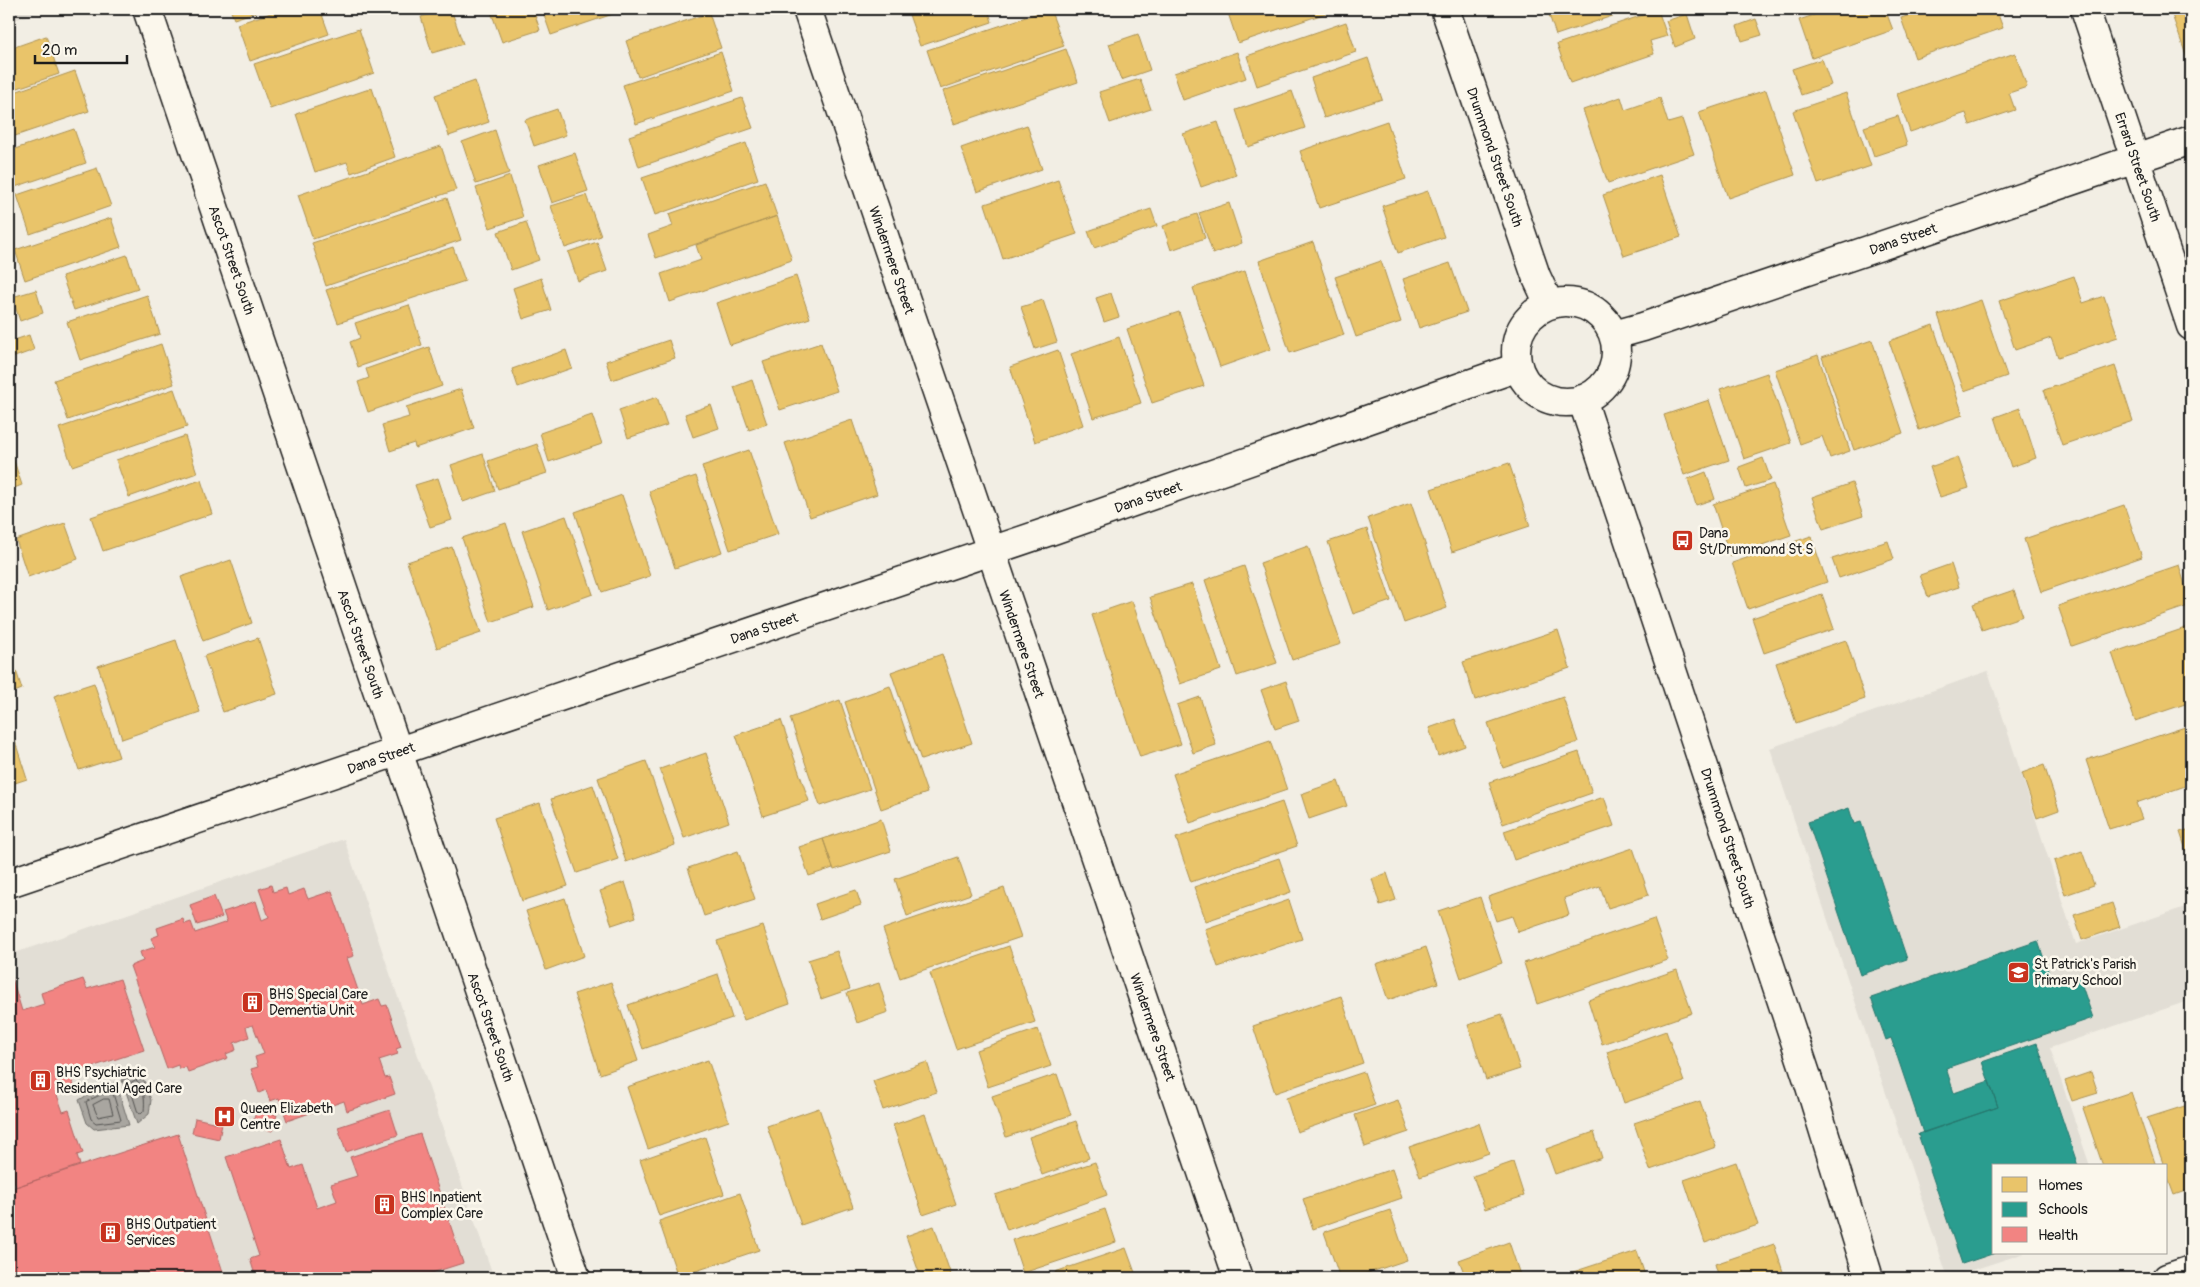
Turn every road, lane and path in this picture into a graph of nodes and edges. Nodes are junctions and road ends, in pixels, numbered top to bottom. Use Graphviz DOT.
graph roads {
  1 [pos="147,9"];
  2 [pos="807,9"];
  3 [pos="1445,9"];
  4 [pos="2085,9"];
  5 [pos="2191,140"];
  6 [pos="2135,159"];
  7 [pos="1549,304"];
  8 [pos="2191,326"];
  9 [pos="1614,335"];
  10 [pos="1518,367"];
  11 [pos="1582,399"];
  12 [pos="991,551"];
  13 [pos="398,752"];
  14 [pos="9,883"];
  15 [pos="2191,1270"];
  16 [pos="576,1278"];
  17 [pos="1238,1278"];
  18 [pos="1869,1278"];
  19 [pos="2167,1278"];
  1 -- 13 [label="street, Ascot Street South"];
  2 -- 12 [label="street, Windermere Street"];
  3 -- 7 [label="street, Drummond Street South"];
  4 -- 6 [label="street, Errard Street South"];
  5 -- 6 [label="street, Dana Street"];
  6 -- 8 [label="street, Errard Street South"];
  6 -- 9 [label="street, Dana Street"];
  7 -- 9 [label="street"];
  7 -- 10 [label="street"];
  9 -- 11 [label="street"];
  10 -- 11 [label="street"];
  10 -- 12 [label="street, Dana Street"];
  11 -- 18 [label="street, Drummond Street South"];
  12 -- 13 [label="street, Dana Street"];
  12 -- 17 [label="street, Windermere Street"];
  13 -- 14 [label="street, Dana Street"];
  13 -- 16 [label="street, Ascot Street South"];
  15 -- 19 [label="street"];
}
